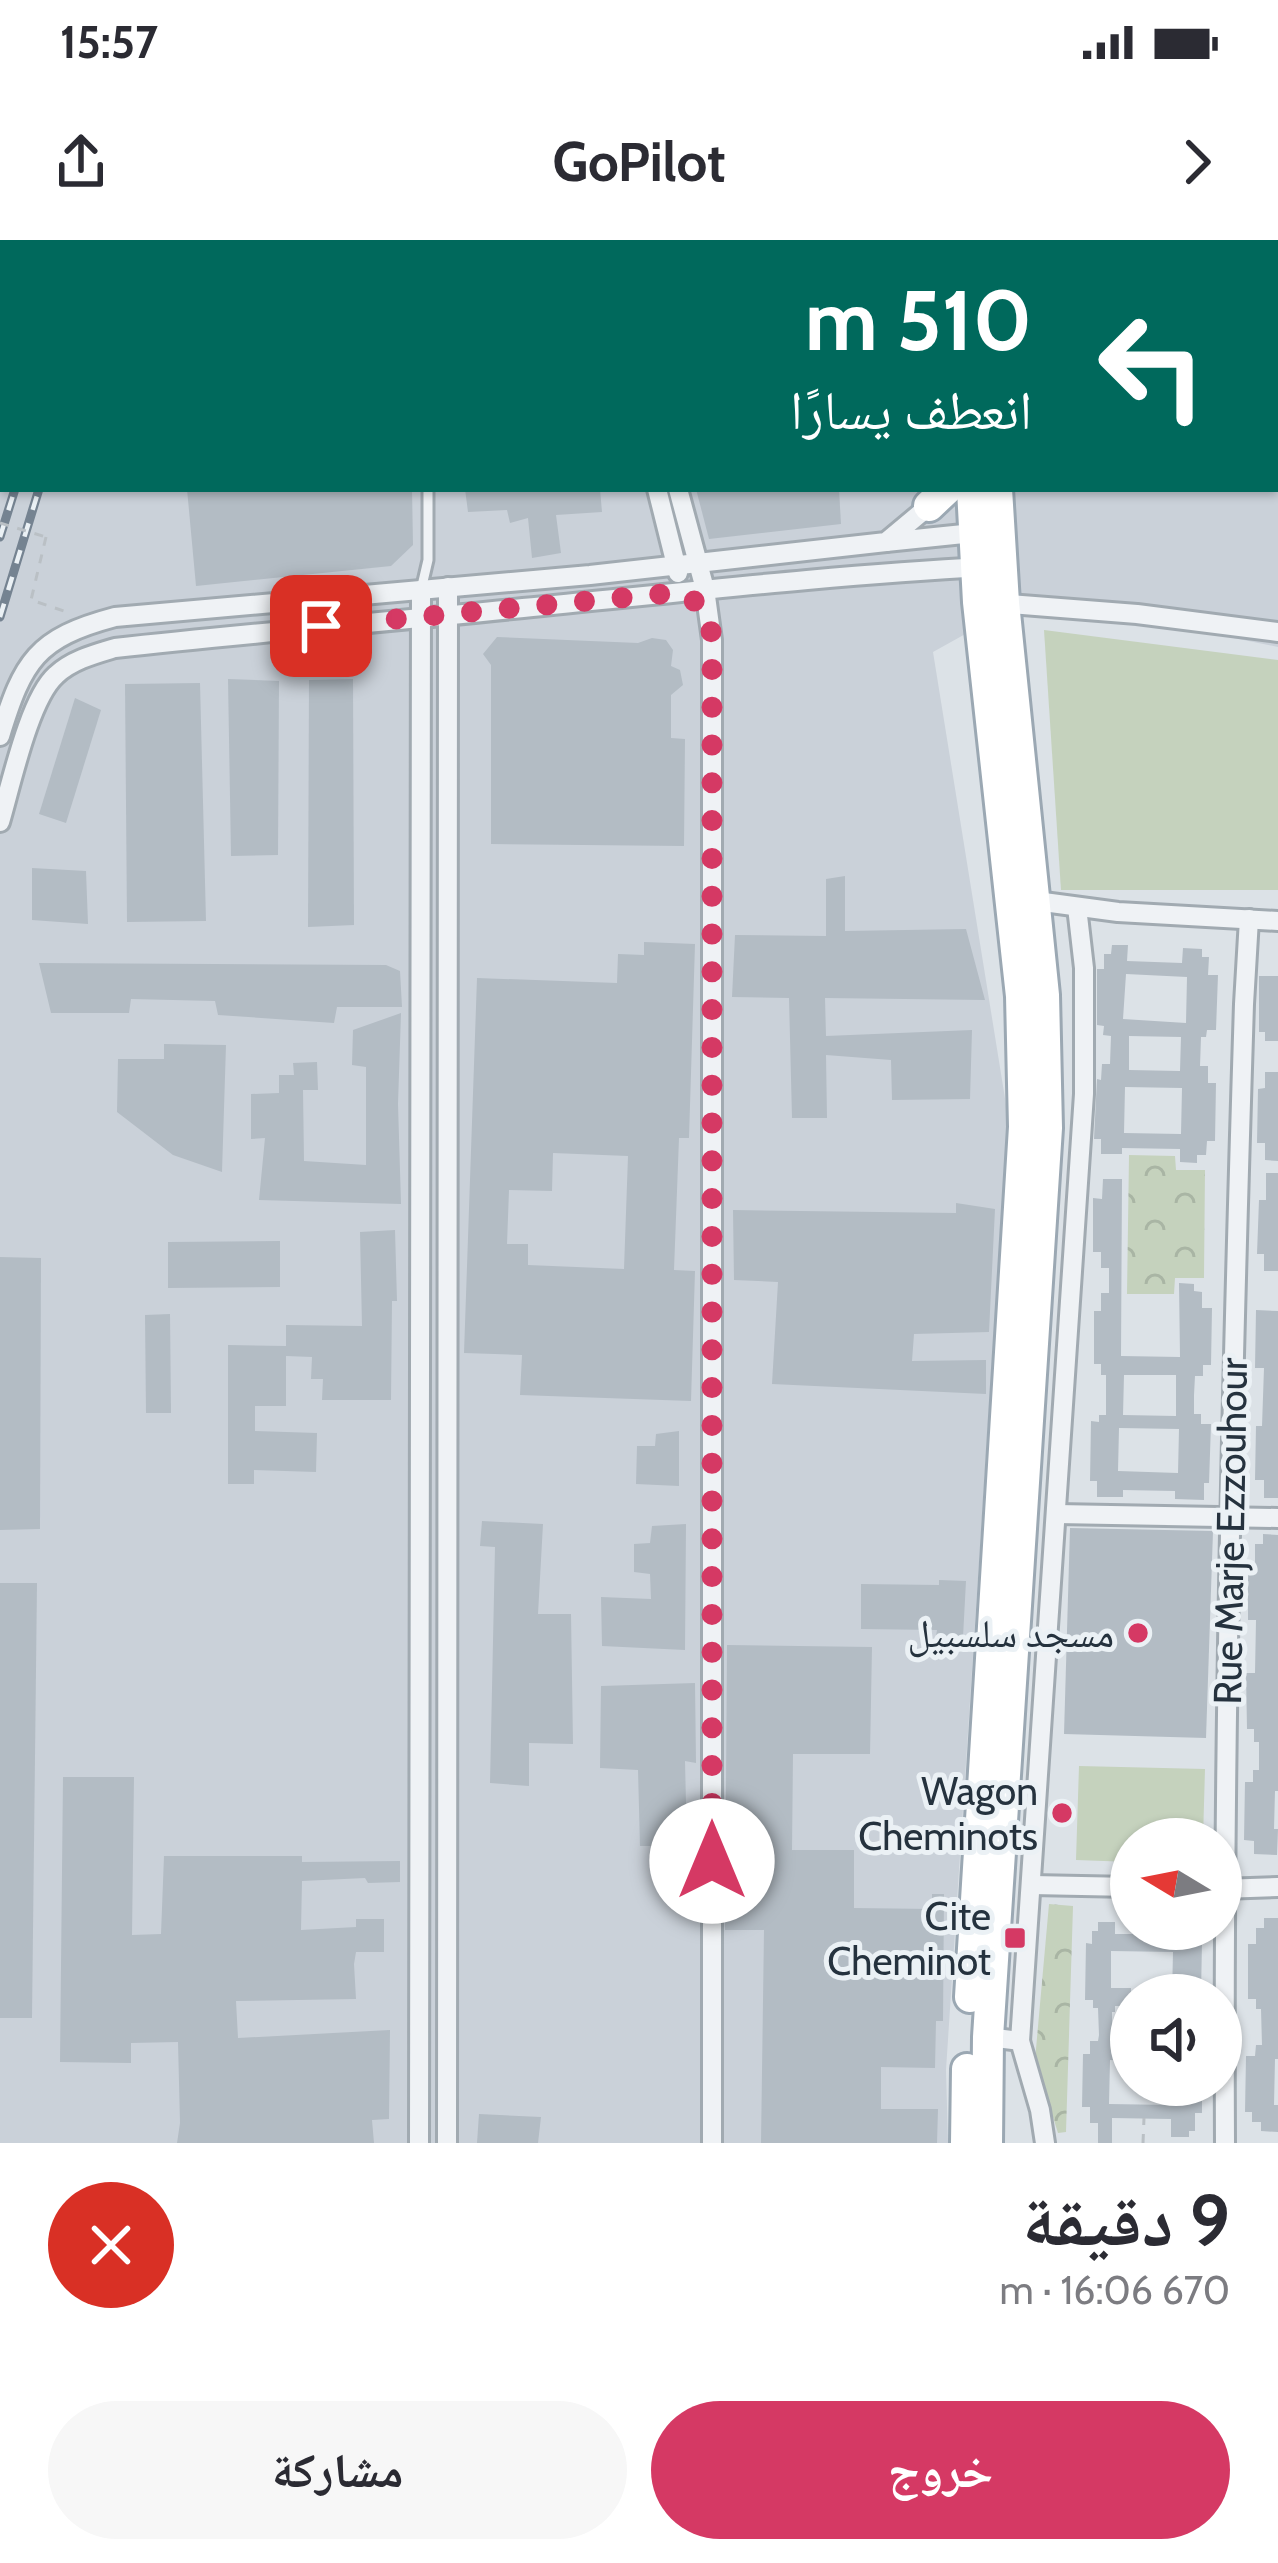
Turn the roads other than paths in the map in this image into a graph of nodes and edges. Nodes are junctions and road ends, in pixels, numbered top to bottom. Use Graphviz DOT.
graph roads {
  1 [pos="428,492"];
  2 [pos="658,492"];
  3 [pos="679,492"];
  4 [pos="973,492"];
  5 [pos="996,492"];
  6 [pos="935,495"];
  7 [pos="987,532"];
  8 [pos="886,542"];
  9 [pos="428,560"];
  10 [pos="699,563"];
  11 [pos="676,566"];
  12 [pos="989,567"];
  13 [pos="523,581"];
  14 [pos="448,587"];
  15 [pos="705,589"];
  16 [pos="421,590"];
  17 [pos="683,592"];
  18 [pos="991,602"];
  19 [pos="524,608"];
  20 [pos="709,613"];
  21 [pos="448,616"];
  22 [pos="421,618"];
  23 [pos="79,628"];
  24 [pos="1278,632"];
  25 [pos="89,656"];
  26 [pos="0,736"];
  27 [pos="0,822"];
  28 [pos="1036,901"];
  29 [pos="1077,907"];
  30 [pos="1249,919"];
  31 [pos="1278,921"];
  32 [pos="420,1185"];
  33 [pos="448,1185"];
  34 [pos="1057,1514"];
  35 [pos="1230,1517"];
  36 [pos="1278,1518"];
  37 [pos="1224,1818"];
  38 [pos="1032,1885"];
  39 [pos="1110,1887"];
  40 [pos="1278,1887"];
  41 [pos="1242,1888"];
  42 [pos="1223,1950"];
  43 [pos="988,2037"];
  44 [pos="1020,2041"];
  45 [pos="419,2143"];
  46 [pos="447,2143"];
  47 [pos="712,2143"];
  48 [pos="966,2143"];
  49 [pos="988,2143"];
  50 [pos="1045,2143"];
  51 [pos="1225,2143"];
  1 -- 9 [label="lane"];
  2 -- 11 [label="street"];
  3 -- 10 [label="street"];
  4 -- 7 [label="main road"];
  5 -- 7 [label="main road"];
  6 -- 8 [label="street"];
  7 -- 8 [label="street"];
  7 -- 12 [label="main road"];
  8 -- 10 [label="street"];
  9 -- 14 [label="lane"];
  9 -- 16 [label="lane"];
  10 -- 11 [label="street"];
  10 -- 15 [label="street"];
  11 -- 13 [label="street"];
  11 -- 17 [label="street"];
  12 -- 15 [label="street"];
  12 -- 18 [label="main road"];
  13 -- 14 [label="street"];
  13 -- 19 [label="street"];
  14 -- 16 [label="street"];
  14 -- 21 [label="street"];
  15 -- 17 [label="street"];
  15 -- 20 [label="street"];
  16 -- 22 [label="street"];
  16 -- 23 [label="street"];
  17 -- 19 [label="street"];
  17 -- 20 [label="street"];
  18 -- 24 [label="street"];
  18 -- 28 [label="main road"];
  18 -- 48 [label="main road"];
  19 -- 21 [label="street"];
  20 -- 47 [label="street"];
  21 -- 22 [label="street"];
  21 -- 33 [label="street"];
  22 -- 25 [label="street"];
  22 -- 32 [label="street"];
  23 -- 25 [label="street"];
  23 -- 26 [label="street"];
  25 -- 27 [label="street"];
  28 -- 29 [label="street"];
  28 -- 43 [label="main road"];
  29 -- 30 [label="street"];
  29 -- 34 [label="street"];
  30 -- 31 [label="street"];
  30 -- 35 [label="street, Rue Marje Ezzouhour"];
  32 -- 33 [label="street"];
  32 -- 45 [label="street"];
  33 -- 46 [label="street"];
  34 -- 35 [label="street"];
  34 -- 38 [label="street"];
  35 -- 36 [label="street"];
  35 -- 37 [label="street, Rue Marje Ezzouhour"];
  38 -- 39 [label="street"];
  38 -- 44 [label="street"];
  40 -- 41 [label="street"];
  42 -- 51 [label="street, Rue Marje Ezzouhour"];
  43 -- 44 [label="street"];
  43 -- 49 [label="main road"];
  44 -- 50 [label="street"];
}
